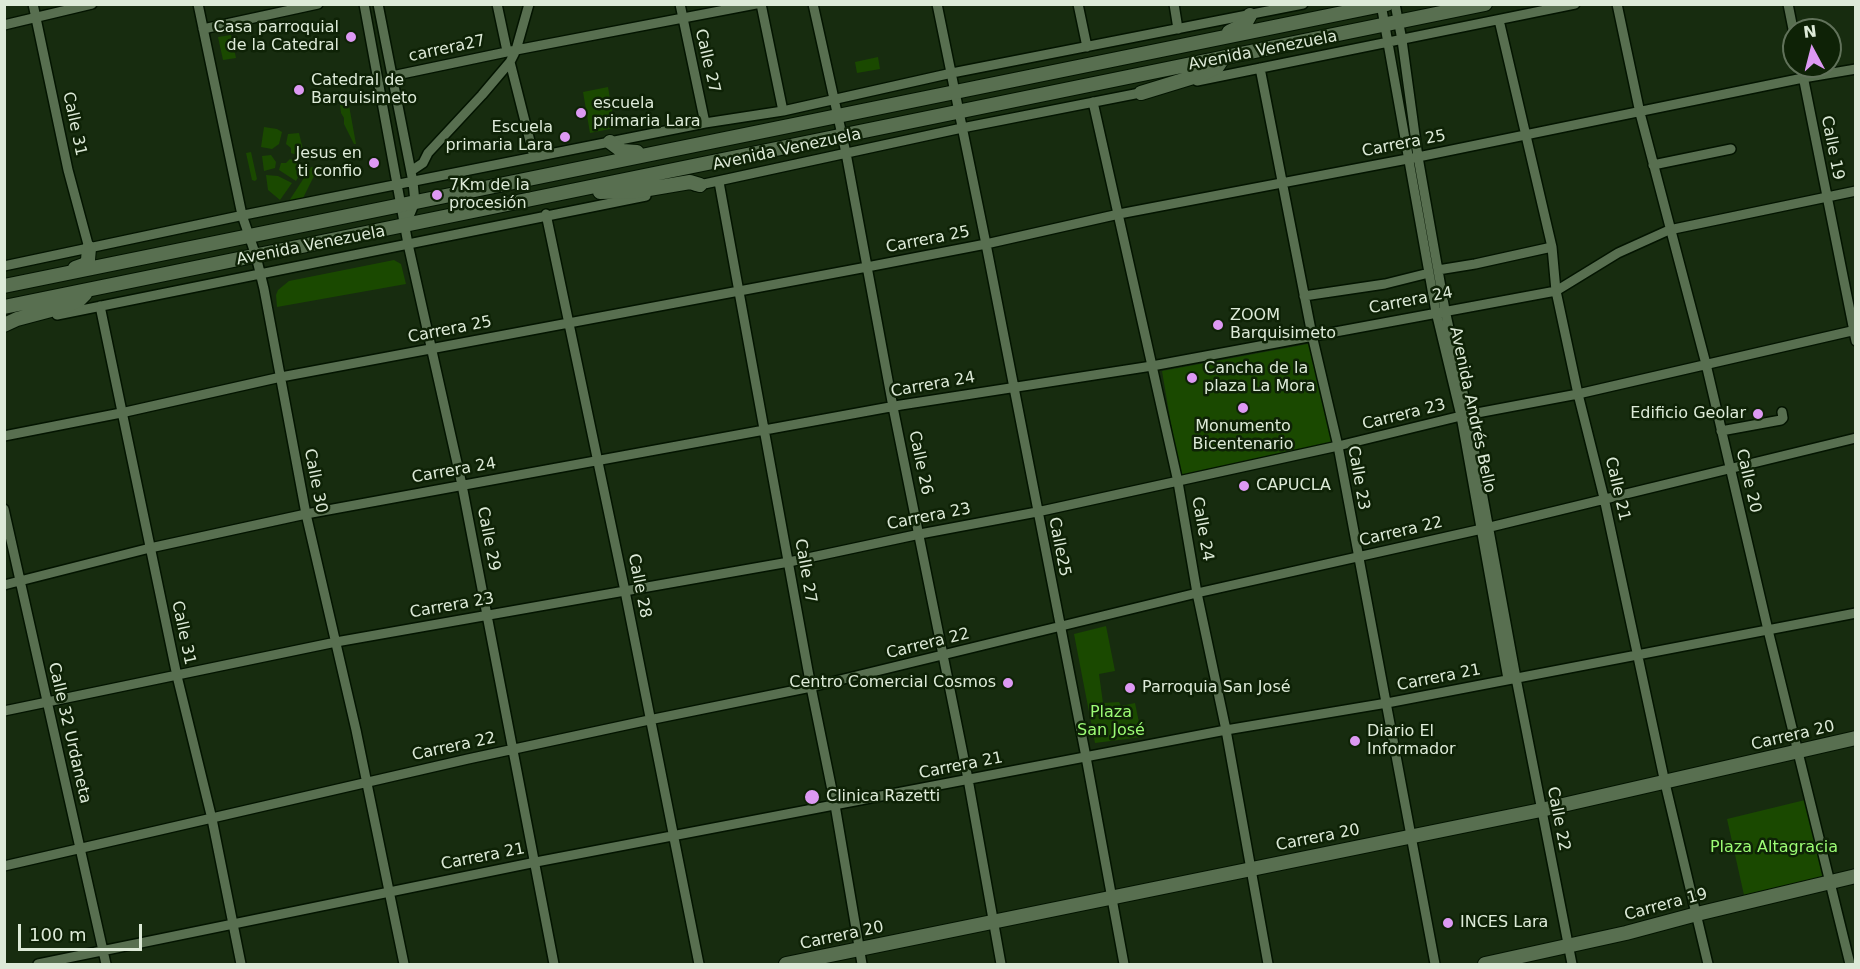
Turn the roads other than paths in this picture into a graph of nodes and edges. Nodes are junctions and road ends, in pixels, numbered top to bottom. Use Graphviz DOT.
graph roads {
  1 [pos="33,4"];
  2 [pos="92,4"];
  3 [pos="198,4"];
  4 [pos="318,4"];
  5 [pos="364,4"];
  6 [pos="378,4"];
  7 [pos="497,4"];
  8 [pos="529,4"];
  9 [pos="680,4"];
  10 [pos="756,4"];
  11 [pos="761,4"];
  12 [pos="813,4"];
  13 [pos="937,4"];
  14 [pos="1078,4"];
  15 [pos="1174,4"];
  16 [pos="1304,4"];
  17 [pos="1485,4"];
  18 [pos="1575,4"];
  19 [pos="1617,4"];
  20 [pos="1386,5"];
  21 [pos="1249,10"];
  22 [pos="36,18"];
  23 [pos="682,20"];
  24 [pos="1499,20"];
  25 [pos="1392,23"];
  26 [pos="4,25"];
  27 [pos="203,29"];
  28 [pos="1178,29"];
  29 [pos="1402,40"];
  30 [pos="1389,43"];
  31 [pos="1087,47"];
  32 [pos="511,54"];
  33 [pos="1142,54"];
  34 [pos="1223,58"];
  35 [pos="1260,68"];
  36 [pos="952,73"];
  37 [pos="392,76"];
  38 [pos="1803,78"];
  39 [pos="955,92"];
  40 [pos="1141,93"];
  41 [pos="835,99"];
  42 [pos="1093,102"];
  43 [pos="783,111"];
  44 [pos="959,112"];
  45 [pos="1640,113"];
  46 [pos="837,116"];
  47 [pos="705,123"];
  48 [pos="963,132"];
  49 [pos="1525,135"];
  50 [pos="842,136"];
  51 [pos="719,140"];
  52 [pos="610,142"];
  53 [pos="1731,149"];
  54 [pos="846,153"];
  55 [pos="534,157"];
  56 [pos="1413,158"];
  57 [pos="423,163"];
  58 [pos="1653,165"];
  59 [pos="411,171"];
  60 [pos="430,178"];
  61 [pos="413,182"];
  62 [pos="719,182"];
  63 [pos="1282,183"];
  64 [pos="398,185"];
  65 [pos="700,185"];
  66 [pos="580,190"];
  67 [pos="1856,191"];
  68 [pos="1827,197"];
  69 [pos="408,204"];
  70 [pos="546,214"];
  71 [pos="1119,214"];
  72 [pos="244,215"];
  73 [pos="405,226"];
  74 [pos="1670,230"];
  75 [pos="249,236"];
  76 [pos="408,244"];
  77 [pos="986,244"];
  78 [pos="1552,247"];
  79 [pos="89,248"];
  80 [pos="256,256"];
  81 [pos="4,266"];
  82 [pos="867,267"];
  83 [pos="1433,272"];
  84 [pos="260,273"];
  85 [pos="4,285"];
  86 [pos="87,291"];
  87 [pos="740,291"];
  88 [pos="1557,291"];
  89 [pos="1304,296"];
  90 [pos="100,306"];
  91 [pos="4,308"];
  92 [pos="1440,311"];
  93 [pos="570,323"];
  94 [pos="4,325"];
  95 [pos="1854,330"];
  96 [pos="1312,335"];
  97 [pos="1856,341"];
  98 [pos="432,349"];
  99 [pos="1706,364"];
  100 [pos="1152,366"];
  101 [pos="281,377"];
  102 [pos="1014,386"];
  103 [pos="1578,394"];
  104 [pos="893,407"];
  105 [pos="1782,412"];
  106 [pos="121,413"];
  107 [pos="1465,415"];
  108 [pos="766,430"];
  109 [pos="1721,431"];
  110 [pos="4,436"];
  111 [pos="1856,438"];
  112 [pos="1338,446"];
  113 [pos="598,461"];
  114 [pos="1730,469"];
  115 [pos="1178,482"];
  116 [pos="462,484"];
  117 [pos="1604,498"];
  118 [pos="4,509"];
  119 [pos="1037,512"];
  120 [pos="306,514"];
  121 [pos="1486,528"];
  122 [pos="920,534"];
  123 [pos="150,548"];
  124 [pos="1357,558"];
  125 [pos="789,562"];
  126 [pos="20,582"];
  127 [pos="4,585"];
  128 [pos="625,591"];
  129 [pos="1197,593"];
  130 [pos="1856,613"];
  131 [pos="487,615"];
  132 [pos="1060,627"];
  133 [pos="1768,630"];
  134 [pos="336,642"];
  135 [pos="1638,654"];
  136 [pos="943,656"];
  137 [pos="177,676"];
  138 [pos="1512,679"];
  139 [pos="811,687"];
  140 [pos="46,702"];
  141 [pos="1387,703"];
  142 [pos="4,711"];
  143 [pos="649,720"];
  144 [pos="1227,730"];
  145 [pos="1856,738"];
  146 [pos="513,750"];
  147 [pos="1798,752"];
  148 [pos="1086,757"];
  149 [pos="968,779"];
  150 [pos="366,782"];
  151 [pos="1665,783"];
  152 [pos="835,806"];
  153 [pos="1541,810"];
  154 [pos="212,819"];
  155 [pos="673,837"];
  156 [pos="1410,837"];
  157 [pos="81,848"];
  158 [pos="536,862"];
  159 [pos="4,866"];
  160 [pos="1251,868"];
  161 [pos="1856,876"];
  162 [pos="1832,882"];
  163 [pos="390,891"];
  164 [pos="1111,897"];
  165 [pos="1697,914"];
  166 [pos="992,922"];
  167 [pos="232,925"];
  168 [pos="1569,946"];
  169 [pos="859,949"];
  170 [pos="104,952"];
  171 [pos="38,964"];
  172 [pos="106,964"];
  173 [pos="240,964"];
  174 [pos="404,964"];
  175 [pos="554,964"];
  176 [pos="699,964"];
  177 [pos="786,964"];
  178 [pos="862,964"];
  179 [pos="1001,964"];
  180 [pos="1124,964"];
  181 [pos="1268,964"];
  182 [pos="1435,964"];
  183 [pos="1485,964"];
  184 [pos="1572,964"];
  185 [pos="1708,964"];
  186 [pos="1850,964"];
  1 -- 22 [label="street, Calle 31"];
  2 -- 22 [label="street"];
  3 -- 27 [label="street, Calle 30"];
  4 -- 27 [label="street"];
  5 -- 64 [label="street"];
  6 -- 37 [label="street"];
  7 -- 32 [label="street"];
  8 -- 32 [label="street"];
  9 -- 23 [label="street, Calle 27"];
  10 -- 23 [label="street, carrera27"];
  11 -- 43 [label="street"];
  12 -- 41 [label="street, Calle 26"];
  13 -- 36 [label="street, Calle25"];
  14 -- 31 [label="street"];
  15 -- 28 [label="street"];
  16 -- 21 [label="street"];
  17 -- 25 [label="street, Avenida Venezuela"];
  18 -- 24 [label="street, Avenida Venezuela"];
  19 -- 45 [label="street, Calle 20"];
  20 -- 25 [label="street, Avenida Andrés Bello"];
  20 -- 25 [label="street, Avenida Andrés Bello"];
  20 -- 33 [label="street, Avenida Venezuela"];
  21 -- 28 [label="street"];
  21 -- 33 [label="street"];
  22 -- 26 [label="street"];
  22 -- 79 [label="street, Calle 31"];
  23 -- 32 [label="street, carrera27"];
  23 -- 47 [label="street, Calle 27"];
  24 -- 29 [label="street, Avenida Venezuela"];
  24 -- 49 [label="street, Calle 21"];
  25 -- 29 [label="street, Avenida Andrés Bello"];
  25 -- 30 [label="street, Avenida Andrés Bello"];
  25 -- 34 [label="street, Avenida Venezuela"];
  27 -- 72 [label="street, Calle 30"];
  28 -- 31 [label="street"];
  29 -- 30 [label="street, Avenida Venezuela"];
  29 -- 56 [label="street, Avenida Andrés Bello"];
  30 -- 35 [label="street, Avenida Venezuela"];
  30 -- 56 [label="street, Avenida Andrés Bello"];
  31 -- 36 [label="street"];
  32 -- 37 [label="street, carrera27"];
  32 -- 55 [label="street"];
  32 -- 57 [label="street"];
  33 -- 39 [label="street, Avenida Venezuela"];
  34 -- 40 [label="street"];
  34 -- 44 [label="street, Avenida Venezuela"];
  35 -- 40 [label="street, Avenida Venezuela"];
  35 -- 63 [label="street, Calle 23"];
  36 -- 39 [label="street, Calle25"];
  36 -- 41 [label="street"];
  37 -- 59 [label="street"];
  38 -- 45 [label="street, Carrera 25"];
  38 -- 68 [label="street, Calle 19"];
  39 -- 44 [label="street, Calle25"];
  39 -- 46 [label="street, Avenida Venezuela"];
  40 -- 42 [label="street, Avenida Venezuela"];
  41 -- 43 [label="street"];
  41 -- 46 [label="street, Calle 26"];
  42 -- 48 [label="street, Avenida Venezuela"];
  42 -- 71 [label="street, Calle 24"];
  43 -- 47 [label="street"];
  44 -- 48 [label="street, Calle25"];
  44 -- 50 [label="street, Avenida Venezuela"];
  45 -- 49 [label="street, Carrera 25"];
  45 -- 58 [label="street, Calle 20"];
  46 -- 50 [label="street, Calle 26"];
  46 -- 51 [label="street, Avenida Venezuela"];
  47 -- 52 [label="street"];
  48 -- 54 [label="street, Avenida Venezuela"];
  48 -- 77 [label="street, Calle25"];
  49 -- 56 [label="street, Carrera 25"];
  49 -- 78 [label="street, Calle 21"];
  50 -- 54 [label="street, Calle 26"];
  50 -- 66 [label="street, Avenida Venezuela"];
  51 -- 52 [label="street"];
  51 -- 69 [label="street, Avenida Venezuela"];
  52 -- 55 [label="street"];
  53 -- 58 [label="street"];
  54 -- 62 [label="street, Avenida Venezuela"];
  54 -- 82 [label="street, Calle 26"];
  55 -- 60 [label="street"];
  56 -- 63 [label="street, Carrera 25"];
  56 -- 83 [label="street, Avenida Andrés Bello"];
  57 -- 59 [label="street"];
  57 -- 60 [label="street"];
  58 -- 74 [label="street, Calle 20"];
  59 -- 61 [label="street"];
  60 -- 61 [label="street"];
  61 -- 64 [label="street"];
  61 -- 69 [label="street"];
  62 -- 65 [label="street, Avenida Venezuela"];
  62 -- 87 [label="street, Calle 27"];
  63 -- 71 [label="street, Carrera 25"];
  63 -- 89 [label="street, Calle 23"];
  64 -- 69 [label="street"];
  64 -- 72 [label="street"];
  65 -- 66 [label="street"];
  65 -- 70 [label="street, Avenida Venezuela"];
  66 -- 73 [label="street, Avenida Venezuela"];
  67 -- 68 [label="street, Carrera 24"];
  68 -- 74 [label="street, Carrera 24"];
  68 -- 95 [label="street, Calle 19"];
  69 -- 73 [label="street, Calle 29"];
  69 -- 75 [label="street, Avenida Venezuela"];
  70 -- 76 [label="street, Avenida Venezuela"];
  70 -- 93 [label="street, Calle 28"];
  71 -- 77 [label="street, Carrera 25"];
  71 -- 100 [label="street, Calle 24"];
  72 -- 75 [label="street, Calle 30"];
  72 -- 79 [label="street"];
  73 -- 76 [label="street, Calle 29"];
  73 -- 80 [label="street, Avenida Venezuela"];
  74 -- 88 [label="street, Carrera 24"];
  74 -- 99 [label="street, Calle 20"];
  75 -- 80 [label="street, Calle 30"];
  75 -- 85 [label="street, Avenida Venezuela"];
  76 -- 84 [label="street, Avenida Venezuela"];
  76 -- 98 [label="street, Calle 29"];
  77 -- 82 [label="street, Carrera 25"];
  77 -- 102 [label="street, Calle25"];
  78 -- 83 [label="street"];
  78 -- 88 [label="street, Calle 21"];
  79 -- 81 [label="street"];
  79 -- 85 [label="street"];
  80 -- 84 [label="street, Calle 30"];
  80 -- 86 [label="street, Avenida Venezuela"];
  82 -- 87 [label="street, Carrera 25"];
  82 -- 104 [label="street, Calle 26"];
  83 -- 89 [label="street"];
  83 -- 92 [label="street, Avenida Andrés Bello"];
  84 -- 90 [label="street, Avenida Venezuela"];
  84 -- 101 [label="street, Calle 30"];
  86 -- 91 [label="street, Avenida Venezuela"];
  86 -- 94 [label="street"];
  87 -- 93 [label="street, Carrera 25"];
  87 -- 108 [label="street, Calle 27"];
  88 -- 92 [label="street, Carrera 24"];
  88 -- 103 [label="street, Calle 21"];
  89 -- 96 [label="street, Calle 23"];
  90 -- 94 [label="street, Avenida Venezuela"];
  90 -- 106 [label="street, Calle 31"];
  92 -- 96 [label="street, Carrera 24"];
  92 -- 107 [label="street, Avenida Andrés Bello"];
  93 -- 98 [label="street, Carrera 25"];
  93 -- 113 [label="street, Calle 28"];
  95 -- 97 [label="street, Calle 19"];
  95 -- 99 [label="street, Carrera 23"];
  96 -- 100 [label="street, Carrera 24"];
  96 -- 112 [label="street, Calle 23"];
  98 -- 101 [label="street, Carrera 25"];
  98 -- 116 [label="street, Calle 29"];
  99 -- 103 [label="street, Carrera 23"];
  99 -- 109 [label="street, Calle 20"];
  100 -- 102 [label="street, Carrera 24"];
  100 -- 115 [label="street, Calle 24"];
  101 -- 106 [label="street, Carrera 25"];
  101 -- 120 [label="street, Calle 30"];
  102 -- 104 [label="street, Carrera 24"];
  102 -- 119 [label="street, Calle25"];
  103 -- 107 [label="street, Carrera 23"];
  103 -- 117 [label="street, Calle 21"];
  104 -- 108 [label="street, Carrera 24"];
  104 -- 122 [label="street, Calle 26"];
  105 -- 109 [label="street"];
  106 -- 110 [label="street, Carrera 25"];
  106 -- 123 [label="street, Calle 31"];
  107 -- 112 [label="street, Carrera 23"];
  107 -- 121 [label="street, Avenida Andrés Bello"];
  108 -- 113 [label="street, Carrera 24"];
  108 -- 125 [label="street, Calle 27"];
  109 -- 114 [label="street, Calle 20"];
  111 -- 114 [label="street, Carrera 22"];
  112 -- 115 [label="street, Carrera 23"];
  112 -- 124 [label="street, Calle 23"];
  113 -- 116 [label="street, Carrera 24"];
  113 -- 128 [label="street, Calle 28"];
  114 -- 117 [label="street, Carrera 22"];
  114 -- 133 [label="street, Calle 20"];
  115 -- 119 [label="street, Carrera 23"];
  115 -- 129 [label="street, Calle 24"];
  116 -- 120 [label="street, Carrera 24"];
  116 -- 131 [label="street, Calle 29"];
  117 -- 121 [label="street, Carrera 22"];
  117 -- 135 [label="street, Calle 21"];
  118 -- 126 [label="street, Calle 32 Urdaneta"];
  119 -- 122 [label="street, Carrera 23"];
  119 -- 132 [label="street, Calle25"];
  120 -- 123 [label="street, Carrera 24"];
  120 -- 134 [label="street, Calle 30"];
  121 -- 124 [label="street, Carrera 22"];
  121 -- 138 [label="street, Avenida Andrés Bello"];
  122 -- 125 [label="street, Carrera 23"];
  122 -- 136 [label="street, Calle 26"];
  123 -- 126 [label="street, Carrera 24"];
  123 -- 137 [label="street, Calle 31"];
  124 -- 129 [label="street, Carrera 22"];
  124 -- 141 [label="street, Calle 23"];
  125 -- 128 [label="street, Carrera 23"];
  125 -- 139 [label="street, Calle 27"];
  126 -- 127 [label="street, Carrera 24"];
  126 -- 140 [label="street, Calle 32 Urdaneta"];
  128 -- 131 [label="street, Carrera 23"];
  128 -- 143 [label="street, Calle 28"];
  129 -- 132 [label="street, Carrera 22"];
  129 -- 144 [label="street, Calle 24"];
  130 -- 133 [label="street, Carrera 21"];
  131 -- 134 [label="street, Carrera 23"];
  131 -- 146 [label="street, Calle 29"];
  132 -- 136 [label="street, Carrera 22"];
  132 -- 148 [label="street, Calle25"];
  133 -- 135 [label="street, Carrera 21"];
  133 -- 147 [label="street, Calle 20"];
  134 -- 137 [label="street, Carrera 23"];
  134 -- 150 [label="street, Calle 30"];
  135 -- 138 [label="street, Carrera 21"];
  135 -- 151 [label="street, Calle 21"];
  136 -- 139 [label="street, Carrera 22"];
  136 -- 149 [label="street, Calle 26"];
  137 -- 140 [label="street, Carrera 23"];
  137 -- 154 [label="street, Calle 31"];
  138 -- 141 [label="street, Carrera 21"];
  138 -- 153 [label="street, Calle 22"];
  139 -- 143 [label="street, Carrera 22"];
  139 -- 152 [label="street, Calle 27"];
  140 -- 142 [label="street, Carrera 23"];
  140 -- 157 [label="street, Calle 32 Urdaneta"];
  141 -- 144 [label="street, Carrera 21"];
  141 -- 156 [label="street, Calle 23"];
  143 -- 146 [label="street, Carrera 22"];
  143 -- 155 [label="street, Calle 28"];
  144 -- 148 [label="street, Carrera 21"];
  144 -- 160 [label="street, Calle 24"];
  145 -- 147 [label="street, Carrera 20"];
  146 -- 150 [label="street, Carrera 22"];
  146 -- 158 [label="street, Calle 29"];
  147 -- 151 [label="street, Carrera 20"];
  147 -- 162 [label="street, Calle 20"];
  148 -- 149 [label="street, Carrera 21"];
  148 -- 164 [label="street, Calle25"];
  149 -- 152 [label="street, Carrera 21"];
  149 -- 166 [label="street, Calle 26"];
  150 -- 154 [label="street, Carrera 22"];
  150 -- 163 [label="street, Calle 30"];
  151 -- 153 [label="street, Carrera 20"];
  151 -- 165 [label="street, Calle 21"];
  152 -- 155 [label="street, Carrera 21"];
  152 -- 169 [label="street, Calle 27"];
  153 -- 156 [label="street, Carrera 20"];
  153 -- 168 [label="street, Calle 22"];
  154 -- 157 [label="street, Carrera 22"];
  154 -- 167 [label="street, Calle 31"];
  155 -- 158 [label="street, Carrera 21"];
  155 -- 176 [label="street, Calle 28"];
  156 -- 160 [label="street, Carrera 20"];
  156 -- 182 [label="street, Calle 23"];
  157 -- 159 [label="street, Carrera 22"];
  157 -- 170 [label="street, Calle 32 Urdaneta"];
  158 -- 163 [label="street, Carrera 21"];
  158 -- 175 [label="street, Calle 29"];
  160 -- 164 [label="street, Carrera 20"];
  160 -- 181 [label="street, Calle 24"];
  161 -- 162 [label="street, Carrera 19"];
  162 -- 165 [label="street, Carrera 19"];
  162 -- 186 [label="street, Calle 20"];
  163 -- 167 [label="street, Carrera 21"];
  163 -- 174 [label="street, Calle 30"];
  164 -- 166 [label="street, Carrera 20"];
  164 -- 180 [label="street, Calle25"];
  165 -- 168 [label="street, Carrera 19"];
  165 -- 185 [label="street, Calle 21"];
  166 -- 169 [label="street, Carrera 20"];
  166 -- 179 [label="street, Calle 26"];
  167 -- 170 [label="street, Carrera 21"];
  167 -- 173 [label="street, Calle 31"];
  168 -- 183 [label="street, Carrera 19"];
  168 -- 184 [label="street, Calle 22"];
  169 -- 177 [label="street, Carrera 20"];
  169 -- 178 [label="street, Calle 27"];
  170 -- 171 [label="street, Carrera 21"];
  170 -- 172 [label="street, Calle 32 Urdaneta"];
}
